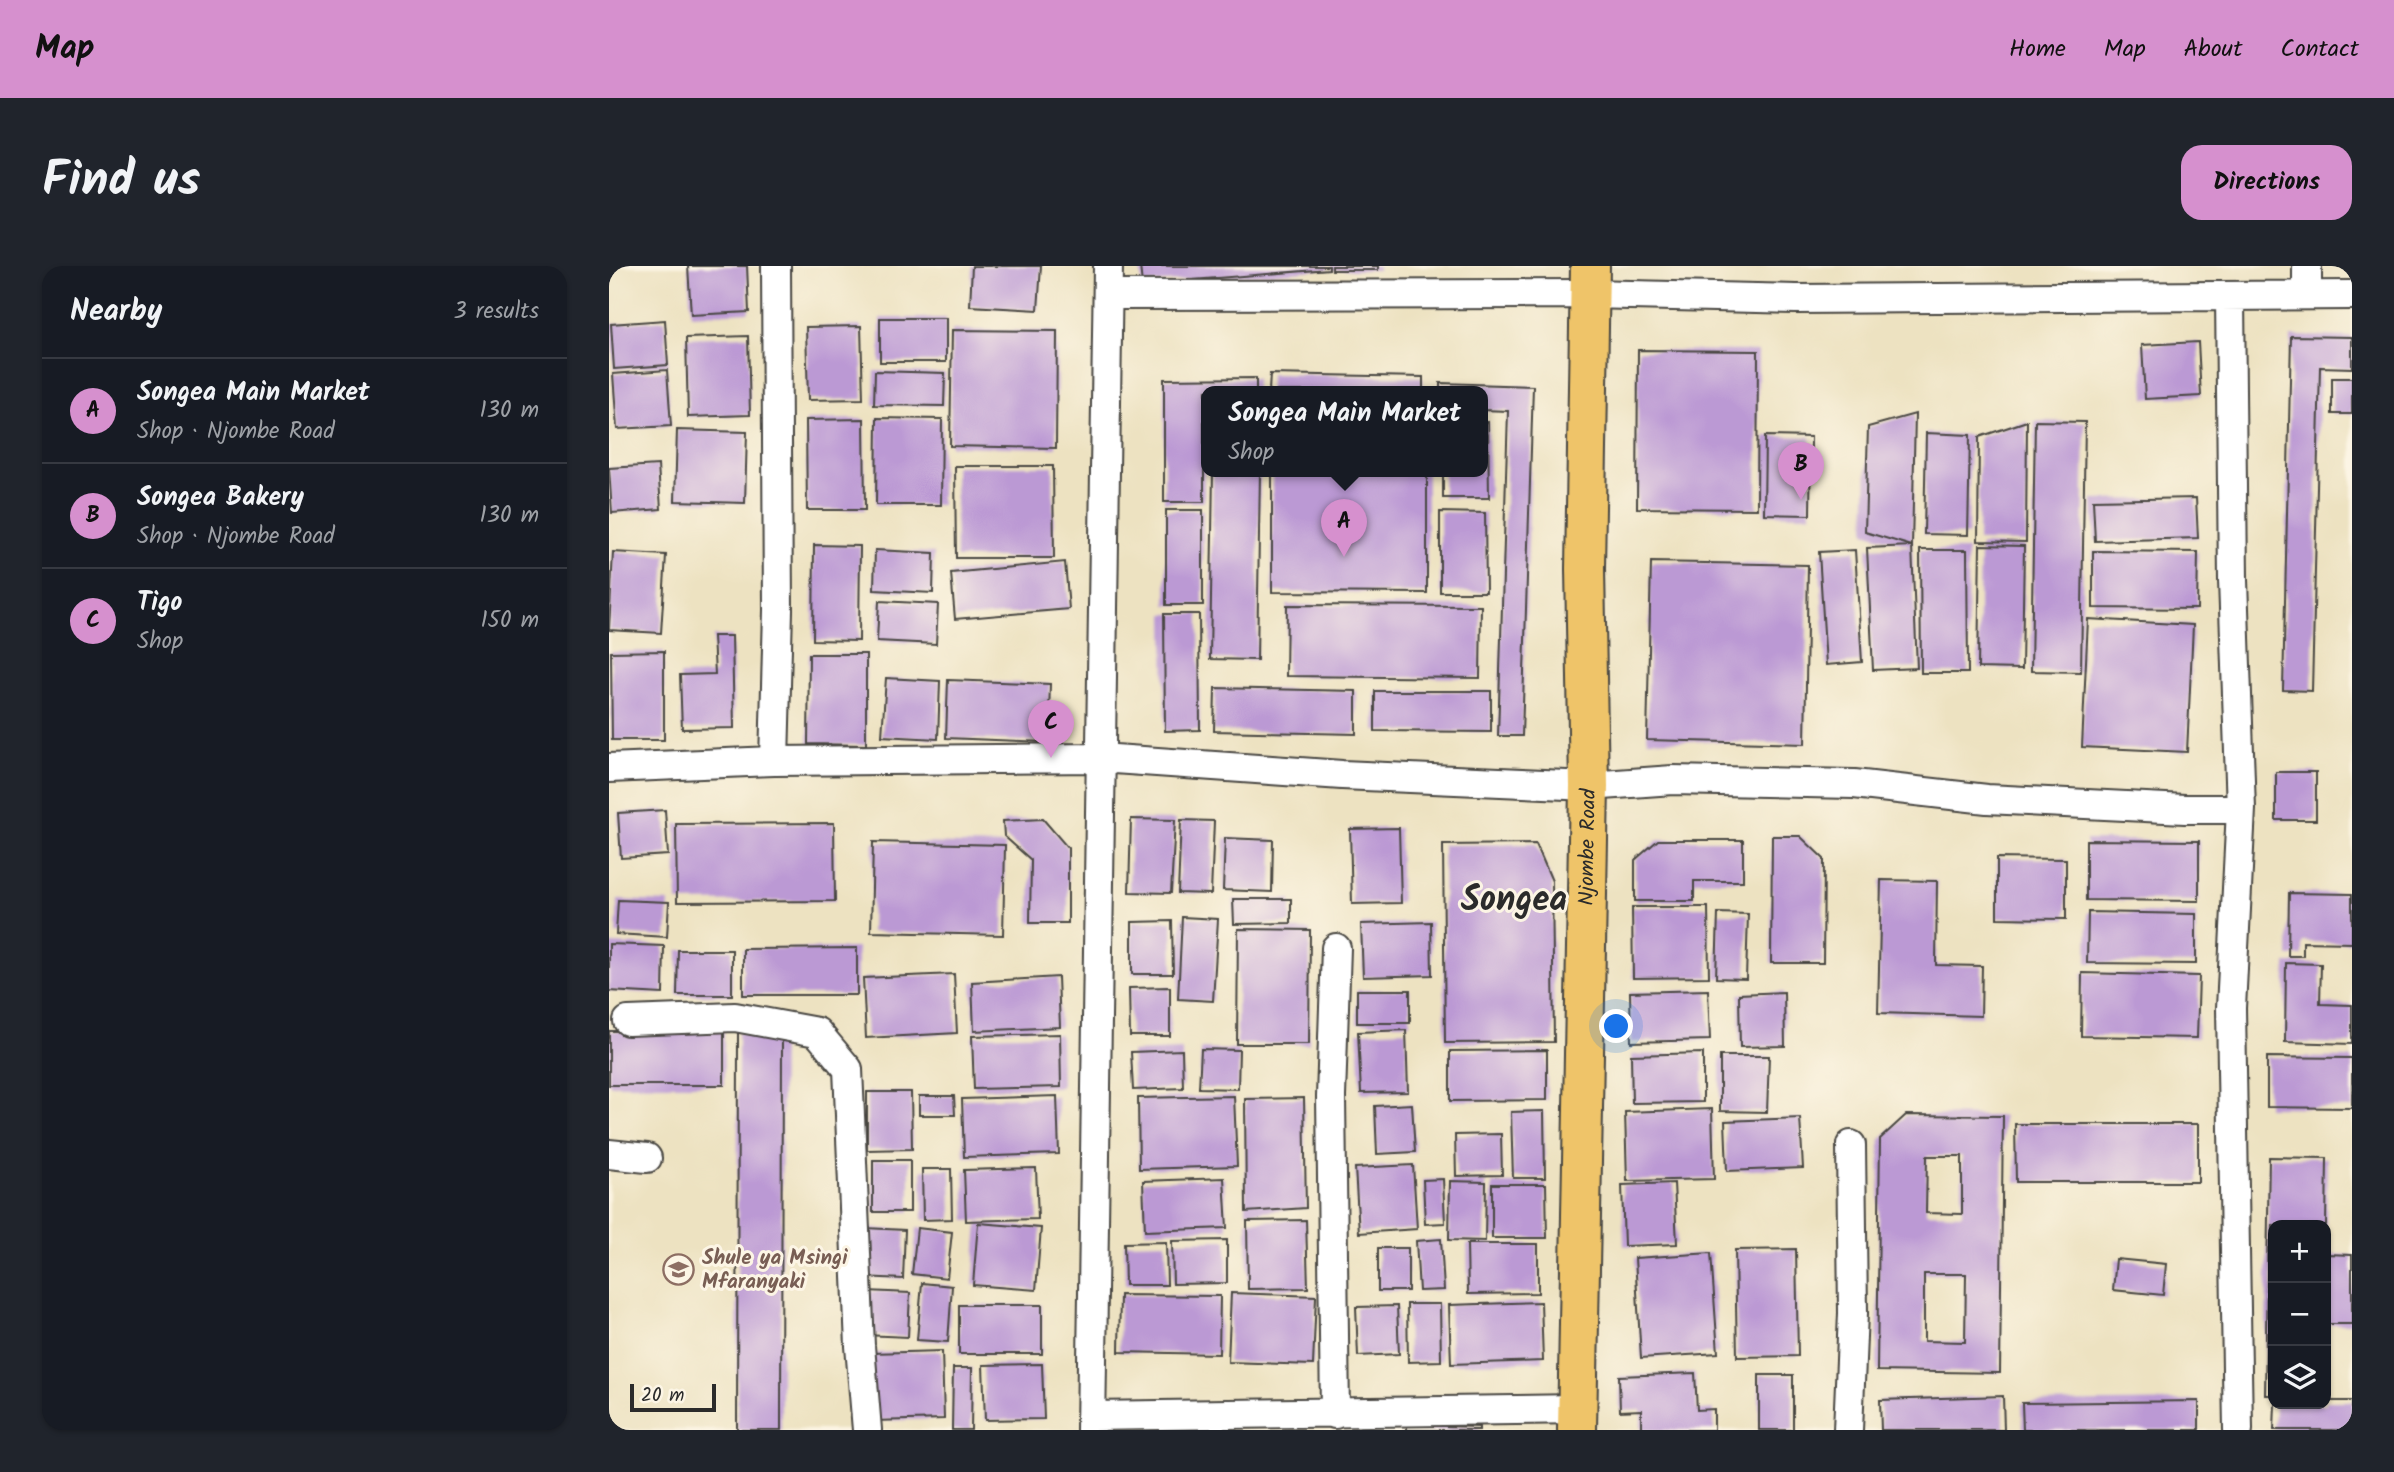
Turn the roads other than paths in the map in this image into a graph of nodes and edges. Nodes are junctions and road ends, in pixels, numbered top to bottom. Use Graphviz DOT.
graph roads {
  1 [pos="776,266"];
  2 [pos="1108,266"];
  3 [pos="2307,266"];
  4 [pos="1590,280"];
  5 [pos="2307,294"];
  6 [pos="1108,295"];
  7 [pos="2352,295"];
  8 [pos="2229,296"];
  9 [pos="1100,758"];
  10 [pos="774,761"];
  11 [pos="609,768"];
  12 [pos="1589,786"];
  13 [pos="2241,809"];
  14 [pos="1336,948"];
  15 [pos="628,1021"];
  16 [pos="1851,1145"];
  17 [pos="609,1154"];
  18 [pos="647,1158"];
  19 [pos="1335,1414"];
  20 [pos="1577,1420"];
  21 [pos="1091,1423"];
  22 [pos="867,1430"];
  23 [pos="1849,1430"];
  24 [pos="2238,1430"];
  1 -- 10 [label="street"];
  2 -- 6 [label="street"];
  3 -- 5 [label="street"];
  4 -- 6 [label="street"];
  4 -- 8 [label="street"];
  4 -- 12 [label="highway, Njombe Road"];
  5 -- 7 [label="street"];
  5 -- 8 [label="street"];
  6 -- 9 [label="street"];
  8 -- 13 [label="street"];
  9 -- 10 [label="street"];
  9 -- 12 [label="street"];
  9 -- 21 [label="street"];
  10 -- 11 [label="street"];
  12 -- 13 [label="street"];
  12 -- 20 [label="highway, Njombe Road"];
  13 -- 24 [label="street"];
  14 -- 19 [label="street"];
  15 -- 22 [label="street"];
  16 -- 23 [label="street"];
  17 -- 18 [label="street"];
  19 -- 20 [label="street"];
  19 -- 21 [label="street"];
}
